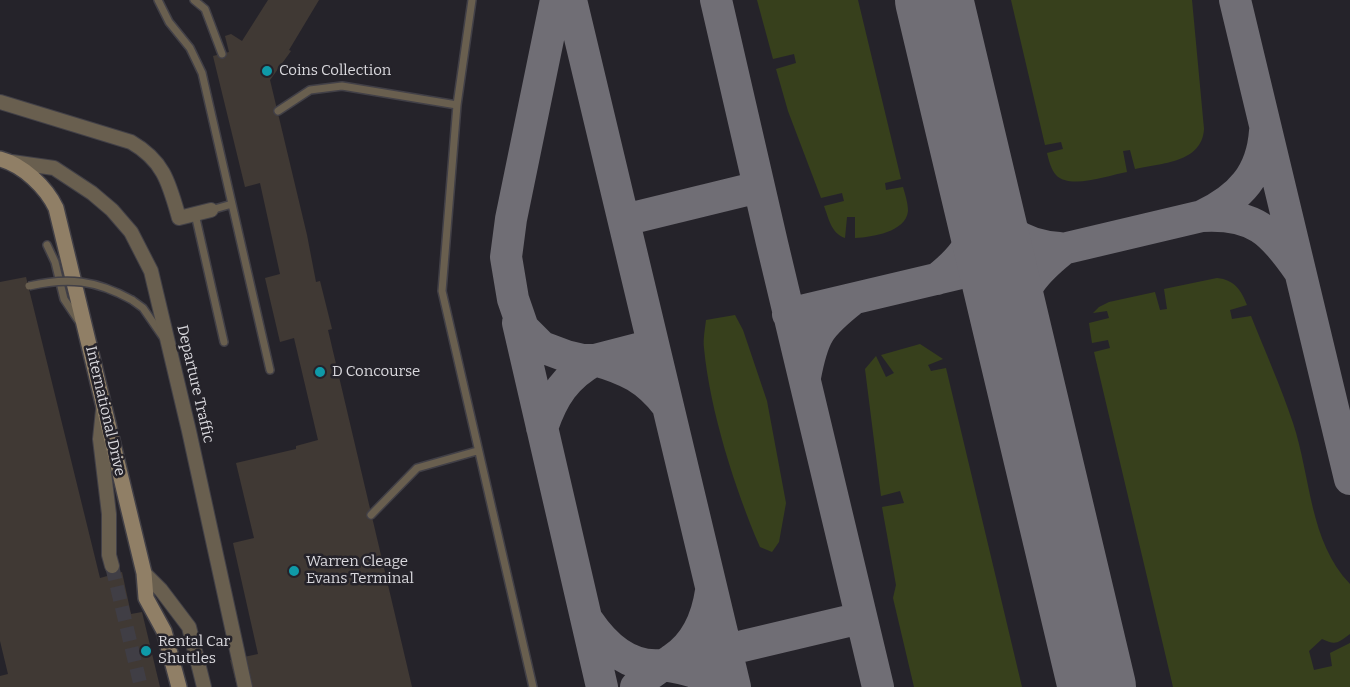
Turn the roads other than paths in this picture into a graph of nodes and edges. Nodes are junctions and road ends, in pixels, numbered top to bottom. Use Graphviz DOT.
graph roads {
  1 [pos="158,0"];
  2 [pos="194,0"];
  3 [pos="472,0"];
  4 [pos="222,54"];
  5 [pos="0,102"];
  6 [pos="457,105"];
  7 [pos="278,111"];
  8 [pos="6,160"];
  9 [pos="232,204"];
  10 [pos="211,210"];
  11 [pos="195,214"];
  12 [pos="47,245"];
  13 [pos="28,286"];
  14 [pos="86,332"];
  15 [pos="224,342"];
  16 [pos="168,344"];
  17 [pos="270,370"];
  18 [pos="103,404"];
  19 [pos="477,451"];
  20 [pos="371,515"];
  21 [pos="112,566"];
  22 [pos="144,573"];
  23 [pos="179,687"];
  24 [pos="204,687"];
  25 [pos="245,687"];
  26 [pos="533,687"];
  1 -- 9 [label="lane"];
  2 -- 4 [label="lane"];
  3 -- 6 [label="lane"];
  5 -- 11 [label="street"];
  6 -- 7 [label="lane"];
  6 -- 19 [label="lane"];
  8 -- 14 [label="street, International Drive"];
  8 -- 16 [label="street, Departure Traffic"];
  9 -- 10 [label="lane"];
  9 -- 17 [label="lane"];
  10 -- 11 [label="street"];
  11 -- 15 [label="lane"];
  12 -- 14 [label="lane"];
  13 -- 16 [label="lane, bridge"];
  14 -- 18 [label="street, International Drive"];
  16 -- 25 [label="street, Departure Traffic"];
  18 -- 21 [label="street"];
  18 -- 22 [label="street, International Drive"];
  19 -- 20 [label="lane"];
  19 -- 26 [label="lane"];
  22 -- 23 [label="street, International Drive"];
  22 -- 24 [label="street"];
}
